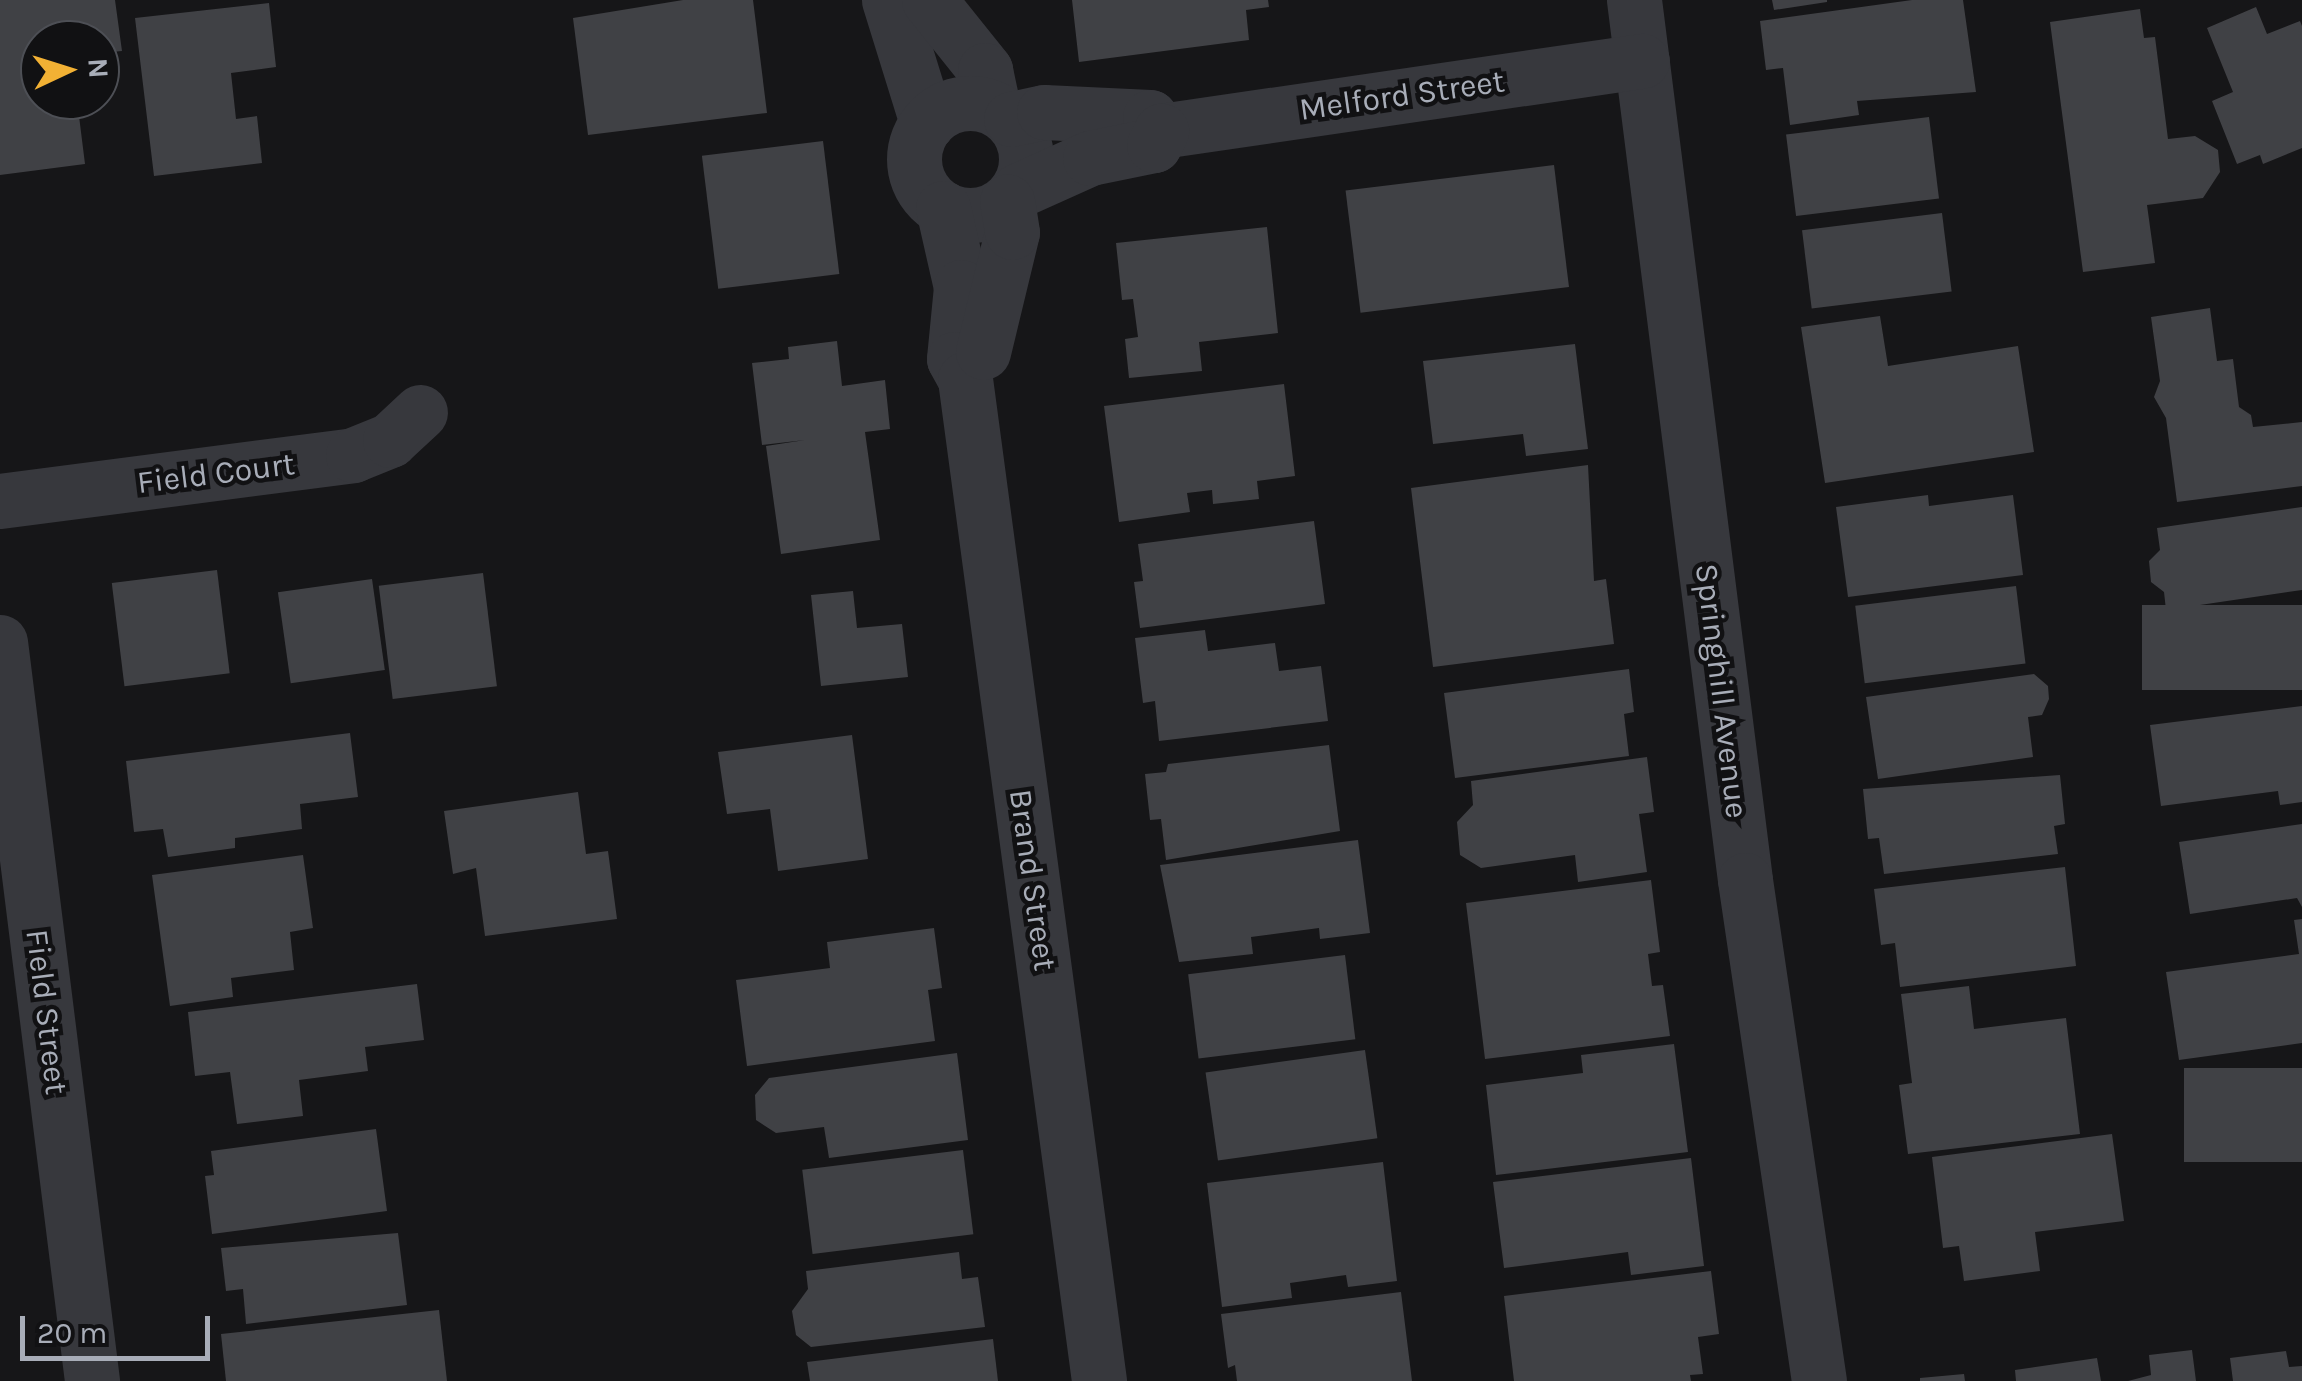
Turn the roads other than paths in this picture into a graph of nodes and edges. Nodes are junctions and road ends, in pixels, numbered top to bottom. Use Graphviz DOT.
graph roads {
  1 [pos="889,0"];
  2 [pos="929,0"];
  3 [pos="1634,0"];
  4 [pos="1642,60"];
  5 [pos="1002,113"];
  6 [pos="927,123"];
  7 [pos="1161,131"];
  8 [pos="1012,196"];
  9 [pos="943,208"];
  10 [pos="965,379"];
  11 [pos="420,412"];
  12 [pos="0,501"];
  13 [pos="0,642"];
  14 [pos="92,1381"];
  15 [pos="1099,1381"];
  16 [pos="1819,1381"];
  1 -- 6 [label="street"];
  2 -- 5 [label="street"];
  3 -- 4 [label="street, Springhill Avenue"];
  4 -- 7 [label="street, Melford Street"];
  4 -- 16 [label="street, Springhill Avenue"];
  5 -- 6 [label="street"];
  5 -- 7 [label="street, Melford Street"];
  5 -- 8 [label="street"];
  6 -- 9 [label="street"];
  7 -- 8 [label="street, Melford Street"];
  8 -- 9 [label="street"];
  8 -- 10 [label="street"];
  9 -- 10 [label="street, Brand Street"];
  10 -- 15 [label="street, Brand Street"];
  11 -- 12 [label="street, Field Court"];
  13 -- 14 [label="street, Field Street"];
}
